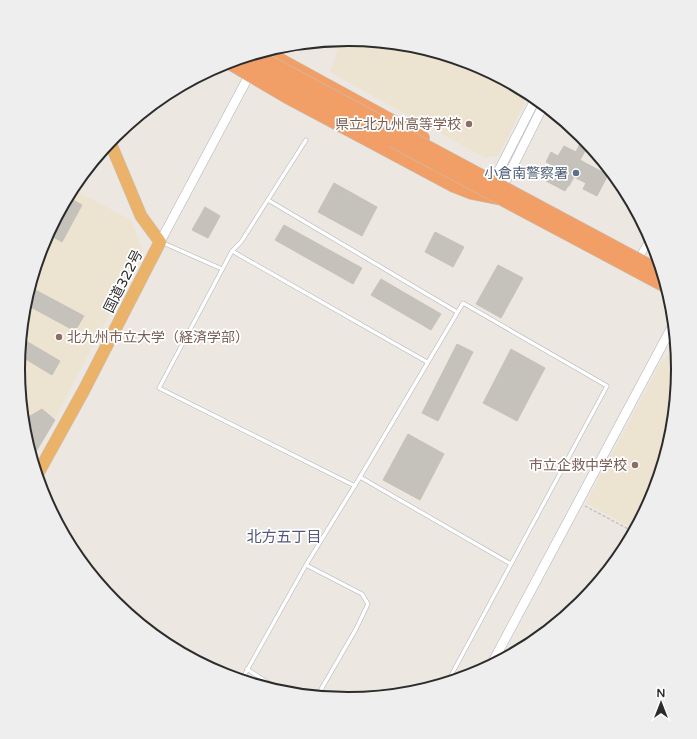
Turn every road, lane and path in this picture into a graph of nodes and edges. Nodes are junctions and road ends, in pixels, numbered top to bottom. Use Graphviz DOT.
graph roads {
  1 [pos="271,56"];
  2 [pos="261,58"];
  3 [pos="262,58"];
  4 [pos="247,63"];
  5 [pos="236,66"];
  6 [pos="533,105"];
  7 [pos="541,110"];
  8 [pos="306,140"];
  9 [pos="113,148"];
  10 [pos="449,156"];
  11 [pos="492,195"];
  12 [pos="268,200"];
  13 [pos="160,242"];
  14 [pos="647,245"];
  15 [pos="232,251"];
  16 [pos="639,258"];
  17 [pos="222,269"];
  18 [pos="656,269"];
  19 [pos="660,283"];
  20 [pos="458,312"];
  21 [pos="669,332"];
  22 [pos="427,362"];
  23 [pos="41,468"];
  24 [pos="360,477"];
  25 [pos="355,486"];
  26 [pos="578,502"];
  27 [pos="630,530"];
  28 [pos="511,564"];
  29 [pos="306,565"];
  30 [pos="494,659"];
  31 [pos="247,669"];
  32 [pos="244,676"];
  33 [pos="450,677"];
  34 [pos="268,683"];
  35 [pos="320,691"];
  1 -- 10 [label="highway"];
  2 -- 13 [label="street"];
  3 -- 18 [label="highway, bridge"];
  4 -- 19 [label="highway, bridge"];
  5 -- 11 [label="highway, bridge"];
  6 -- 11 [label="street"];
  7 -- 11 [label="street"];
  8 -- 12 [label="lane"];
  9 -- 13 [label="highway, 国道322号"];
  12 -- 15 [label="lane"];
  12 -- 20 [label="lane"];
  13 -- 17 [label="lane"];
  13 -- 23 [label="highway, 国道322号"];
  14 -- 16 [label="street"];
  15 -- 17 [label="lane"];
  15 -- 22 [label="lane"];
  17 -- 25 [label="lane"];
  20 -- 22 [label="lane"];
  20 -- 28 [label="lane"];
  21 -- 26 [label="street"];
  22 -- 24 [label="lane"];
  24 -- 25 [label="lane"];
  24 -- 28 [label="lane"];
  25 -- 29 [label="lane"];
  26 -- 27 [label="path"];
  26 -- 30 [label="street"];
  28 -- 33 [label="lane"];
  29 -- 31 [label="lane"];
  29 -- 35 [label="lane"];
  31 -- 32 [label="lane"];
  31 -- 34 [label="lane"];
}
